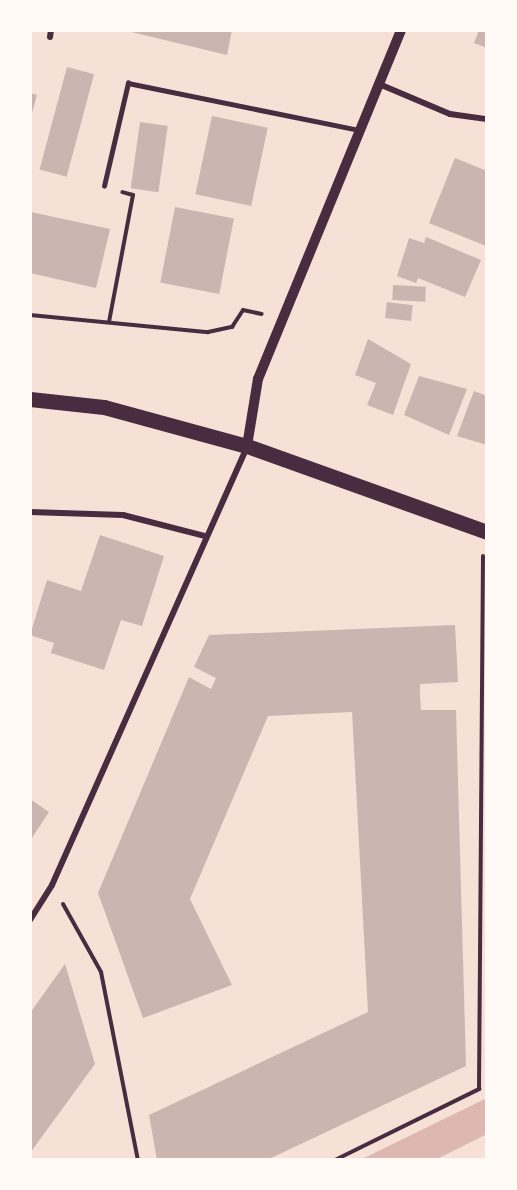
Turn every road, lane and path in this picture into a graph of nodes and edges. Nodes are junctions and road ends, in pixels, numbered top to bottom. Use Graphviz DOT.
graph roads {
  1 [pos="401,30"];
  2 [pos="379,84"];
  3 [pos="487,119"];
  4 [pos="363,130"];
  5 [pos="104,186"];
  6 [pos="30,315"];
  7 [pos="282,319"];
  8 [pos="110,322"];
  9 [pos="30,399"];
  10 [pos="247,446"];
  11 [pos="30,512"];
  12 [pos="485,531"];
  13 [pos="205,536"];
  14 [pos="52,885"];
  15 [pos="30,920"];
  16 [pos="138,1160"];
  17 [pos="335,1160"];
  1 -- 2 [label="street"];
  2 -- 3 [label="street"];
  2 -- 4 [label="street"];
  4 -- 5 [label="lane"];
  4 -- 7 [label="street"];
  5 -- 8 [label="path"];
  6 -- 8 [label="path"];
  7 -- 8 [label="path"];
  7 -- 10 [label="street"];
  9 -- 10 [label="main road"];
  10 -- 12 [label="main road"];
  10 -- 13 [label="street"];
  11 -- 13 [label="street"];
  12 -- 17 [label="path"];
  13 -- 14 [label="street"];
  14 -- 15 [label="street"];
  14 -- 16 [label="path"];
}
